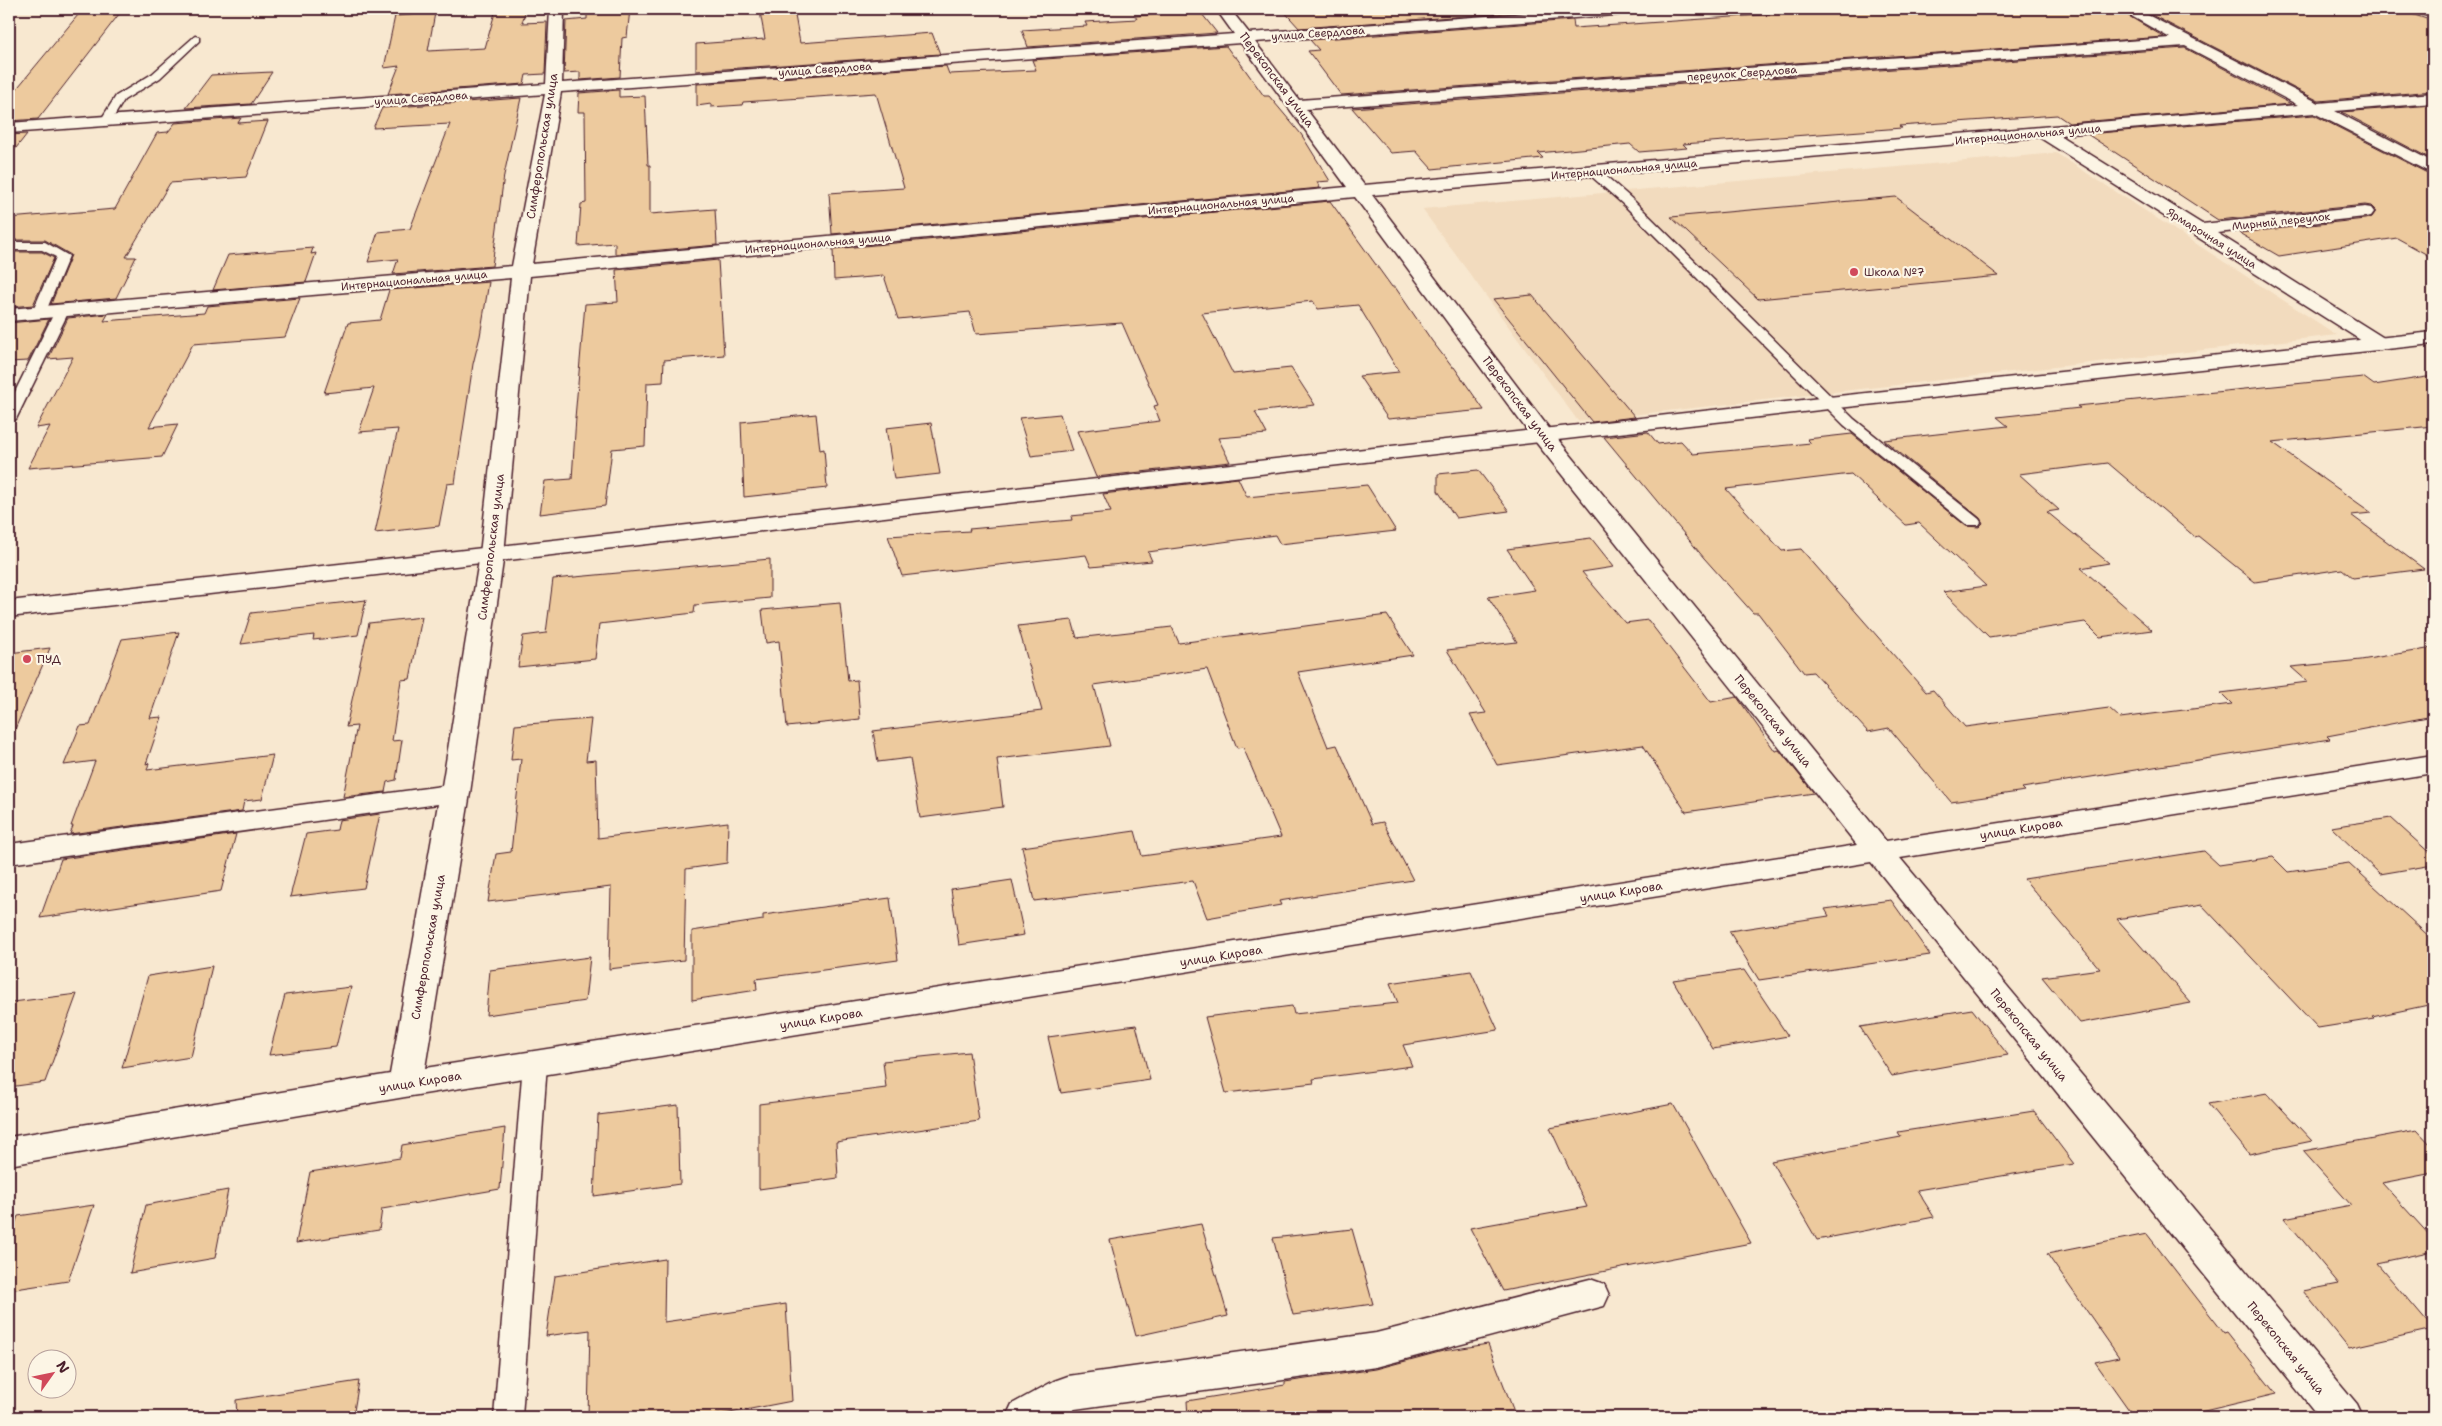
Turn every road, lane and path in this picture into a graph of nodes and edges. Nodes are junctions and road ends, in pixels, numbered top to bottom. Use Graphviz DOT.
graph roads {
  1 [pos="557,9"];
  2 [pos="1223,9"];
  3 [pos="1640,9"];
  4 [pos="2126,9"];
  5 [pos="2419,9"];
  6 [pos="2433,13"];
  7 [pos="1246,38"];
  8 [pos="195,39"];
  9 [pos="2188,41"];
  10 [pos="554,88"];
  11 [pos="2433,98"];
  12 [pos="1296,105"];
  13 [pos="2313,107"];
  14 [pos="106,121"];
  15 [pos="9,128"];
  16 [pos="2044,133"];
  17 [pos="2433,170"];
  18 [pos="1594,172"];
  19 [pos="1360,191"];
  20 [pos="2364,212"];
  21 [pos="2198,230"];
  22 [pos="9,246"];
  23 [pos="521,271"];
  24 [pos="62,311"];
  25 [pos="40,313"];
  26 [pos="9,315"];
  27 [pos="2433,338"];
  28 [pos="2380,344"];
  29 [pos="1829,403"];
  30 [pos="9,419"];
  31 [pos="1543,436"];
  32 [pos="1973,522"];
  33 [pos="492,554"];
  34 [pos="9,609"];
  35 [pos="2433,764"];
  36 [pos="455,793"];
  37 [pos="1878,852"];
  38 [pos="9,854"];
  39 [pos="535,1064"];
  40 [pos="405,1084"];
  41 [pos="9,1151"];
  42 [pos="1590,1295"];
  43 [pos="508,1417"];
  44 [pos="1026,1417"];
  45 [pos="2343,1417"];
  1 -- 10 [label="street, Симферопольская улица"];
  2 -- 7 [label="street, Перекопская улица"];
  3 -- 7 [label="street, улица Свердлова"];
  4 -- 9 [label="street"];
  5 -- 6 [label="street"];
  7 -- 10 [label="street, улица Свердлова"];
  7 -- 12 [label="street, Перекопская улица"];
  8 -- 14 [label="lane"];
  9 -- 12 [label="street, переулок Свердлова"];
  9 -- 13 [label="street"];
  10 -- 14 [label="street, улица Свердлова"];
  10 -- 23 [label="street, Симферопольская улица"];
  11 -- 13 [label="street, Интернациональная улица"];
  12 -- 19 [label="street, Перекопская улица"];
  13 -- 16 [label="street, Интернациональная улица"];
  13 -- 17 [label="street"];
  14 -- 15 [label="street, улица Свердлова"];
  16 -- 18 [label="street, Интернациональная улица"];
  16 -- 21 [label="street, Ярмарочная улица"];
  18 -- 19 [label="street, Интернациональная улица"];
  18 -- 29 [label="lane"];
  19 -- 23 [label="street, Интернациональная улица"];
  19 -- 31 [label="street, Перекопская улица"];
  20 -- 21 [label="street, Мирный переулок"];
  21 -- 28 [label="street, Ярмарочная улица"];
  22 -- 25 [label="lane"];
  23 -- 24 [label="street, Интернациональная улица"];
  23 -- 33 [label="street, Симферопольская улица"];
  24 -- 25 [label="street, Интернациональная улица"];
  24 -- 30 [label="lane"];
  25 -- 26 [label="street, Интернациональная улица"];
  27 -- 28 [label="street"];
  28 -- 29 [label="street"];
  29 -- 31 [label="street"];
  29 -- 32 [label="lane"];
  31 -- 33 [label="street"];
  31 -- 37 [label="street, Перекопская улица"];
  33 -- 34 [label="street"];
  33 -- 36 [label="street, Симферопольская улица"];
  35 -- 37 [label="street, улица Кирова"];
  36 -- 38 [label="street"];
  36 -- 40 [label="street, Симферопольская улица"];
  37 -- 39 [label="street, улица Кирова"];
  37 -- 45 [label="street, Перекопская улица"];
  39 -- 40 [label="street, улица Кирова"];
  39 -- 43 [label="lane"];
  40 -- 41 [label="street, улица Кирова"];
  42 -- 44 [label="street"];
}
